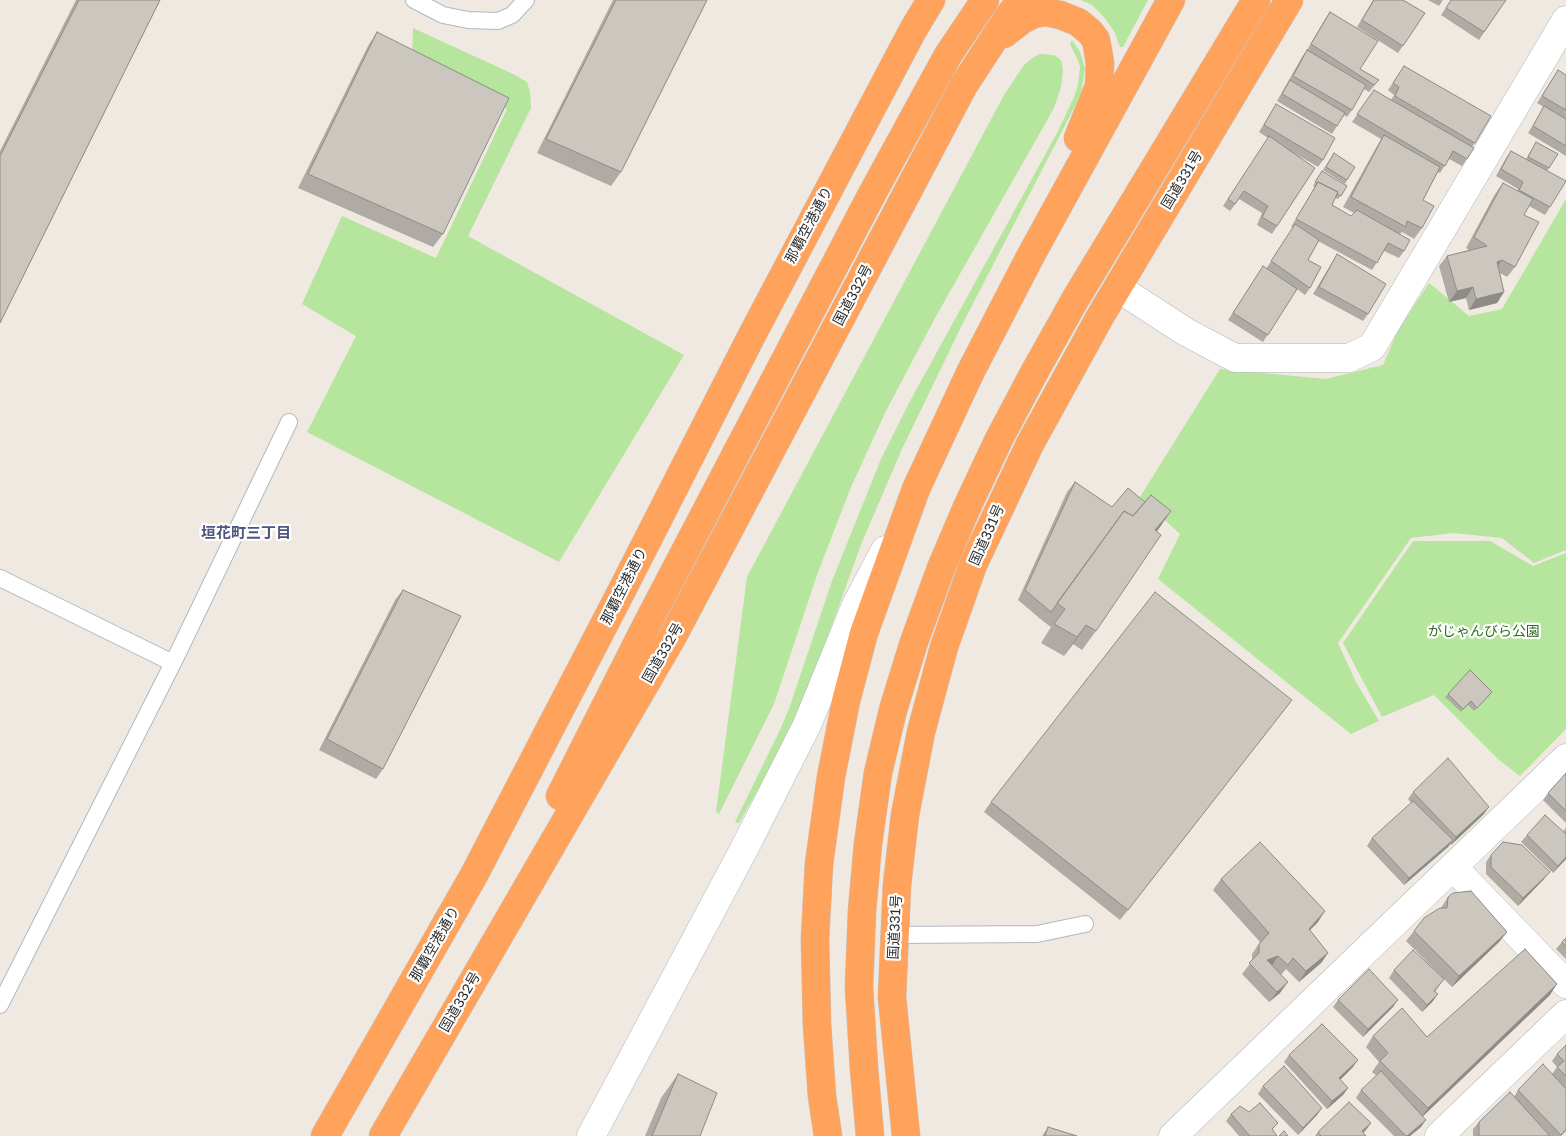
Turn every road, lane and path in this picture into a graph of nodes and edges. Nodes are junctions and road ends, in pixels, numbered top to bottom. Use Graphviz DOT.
graph roads {
  1 [pos="414,0"];
  2 [pos="526,0"];
  3 [pos="931,0"];
  4 [pos="938,0"];
  5 [pos="985,0"];
  6 [pos="1022,0"];
  7 [pos="1171,0"];
  8 [pos="1256,0"];
  9 [pos="1289,0"];
  10 [pos="1566,20"];
  11 [pos="913,30"];
  12 [pos="991,44"];
  13 [pos="1030,257"];
  14 [pos="1118,288"];
  15 [pos="289,422"];
  16 [pos="916,488"];
  17 [pos="0,578"];
  18 [pos="173,662"];
  19 [pos="1566,758"];
  20 [pos="1453,867"];
  21 [pos="1085,924"];
  22 [pos="895,935"];
  23 [pos="1566,984"];
  24 [pos="0,1005"];
  25 [pos="1566,1014"];
  26 [pos="440,1036"];
  27 [pos="1444,1134"];
  28 [pos="325,1136"];
  29 [pos="383,1136"];
  30 [pos="591,1136"];
  31 [pos="828,1136"];
  32 [pos="870,1136"];
  33 [pos="906,1136"];
  34 [pos="1173,1136"];
  1 -- 2 [label="lane"];
  3 -- 11 [label="highway"];
  4 -- 11 [label="highway"];
  5 -- 26 [label="highway, 国道332号"];
  6 -- 12 [label="highway, 国道332号"];
  7 -- 13 [label="highway"];
  8 -- 32 [label="highway, 国道331号"];
  9 -- 14 [label="highway, 国道331号"];
  10 -- 14 [label="street"];
  11 -- 28 [label="highway, 那覇空港通り"];
  12 -- 13 [label="highway"];
  12 -- 26 [label="highway, 国道332号"];
  13 -- 16 [label="highway"];
  14 -- 22 [label="highway, 国道331号"];
  15 -- 18 [label="lane"];
  16 -- 30 [label="street"];
  16 -- 31 [label="highway"];
  17 -- 18 [label="lane"];
  18 -- 24 [label="lane"];
  19 -- 20 [label="street"];
  20 -- 23 [label="street"];
  20 -- 34 [label="street"];
  21 -- 22 [label="lane"];
  22 -- 33 [label="highway, 国道331号"];
  25 -- 27 [label="street"];
  26 -- 29 [label="highway"];
}
